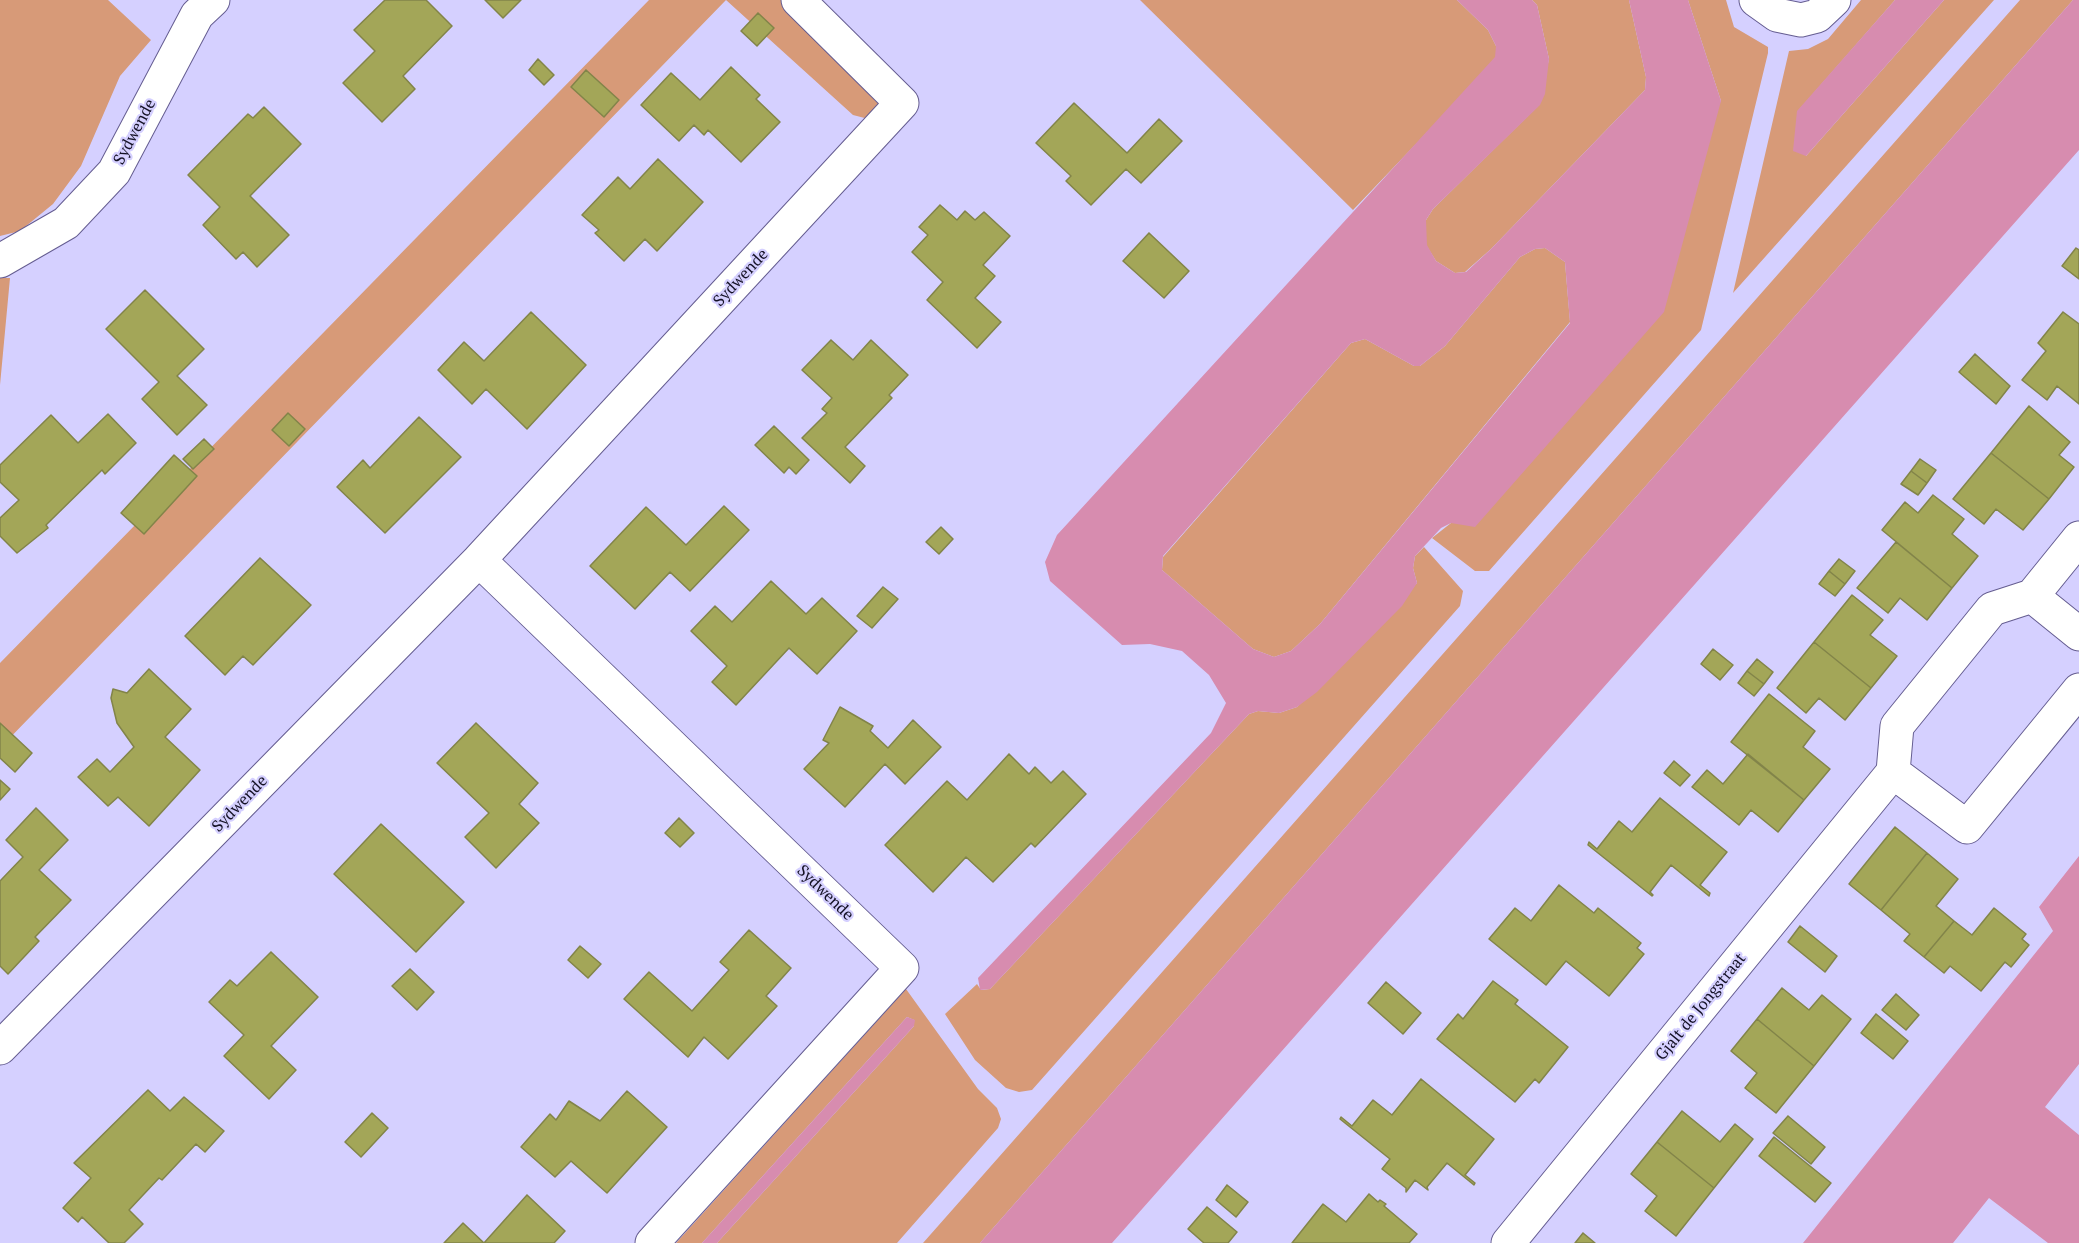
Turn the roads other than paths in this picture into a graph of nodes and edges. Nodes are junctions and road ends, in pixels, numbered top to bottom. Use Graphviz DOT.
graph roads {
  1 [pos="213,0"];
  2 [pos="798,0"];
  3 [pos="1756,0"];
  4 [pos="1834,0"];
  5 [pos="0,261"];
  6 [pos="2079,538"];
  7 [pos="479,560"];
  8 [pos="2032,596"];
  9 [pos="2079,634"];
  10 [pos="2079,690"];
  11 [pos="1893,772"];
  12 [pos="0,1048"];
  13 [pos="652,1243"];
  14 [pos="1508,1243"];
  1 -- 5 [label="street, Sydwende"];
  2 -- 7 [label="street, Sydwende"];
  3 -- 4 [label="street"];
  6 -- 8 [label="street"];
  7 -- 12 [label="street, Sydwende"];
  7 -- 13 [label="street, Sydwende"];
  8 -- 9 [label="street"];
  8 -- 11 [label="street"];
  10 -- 11 [label="street"];
  11 -- 14 [label="street, Gjalt de Jongstraat"];
}
